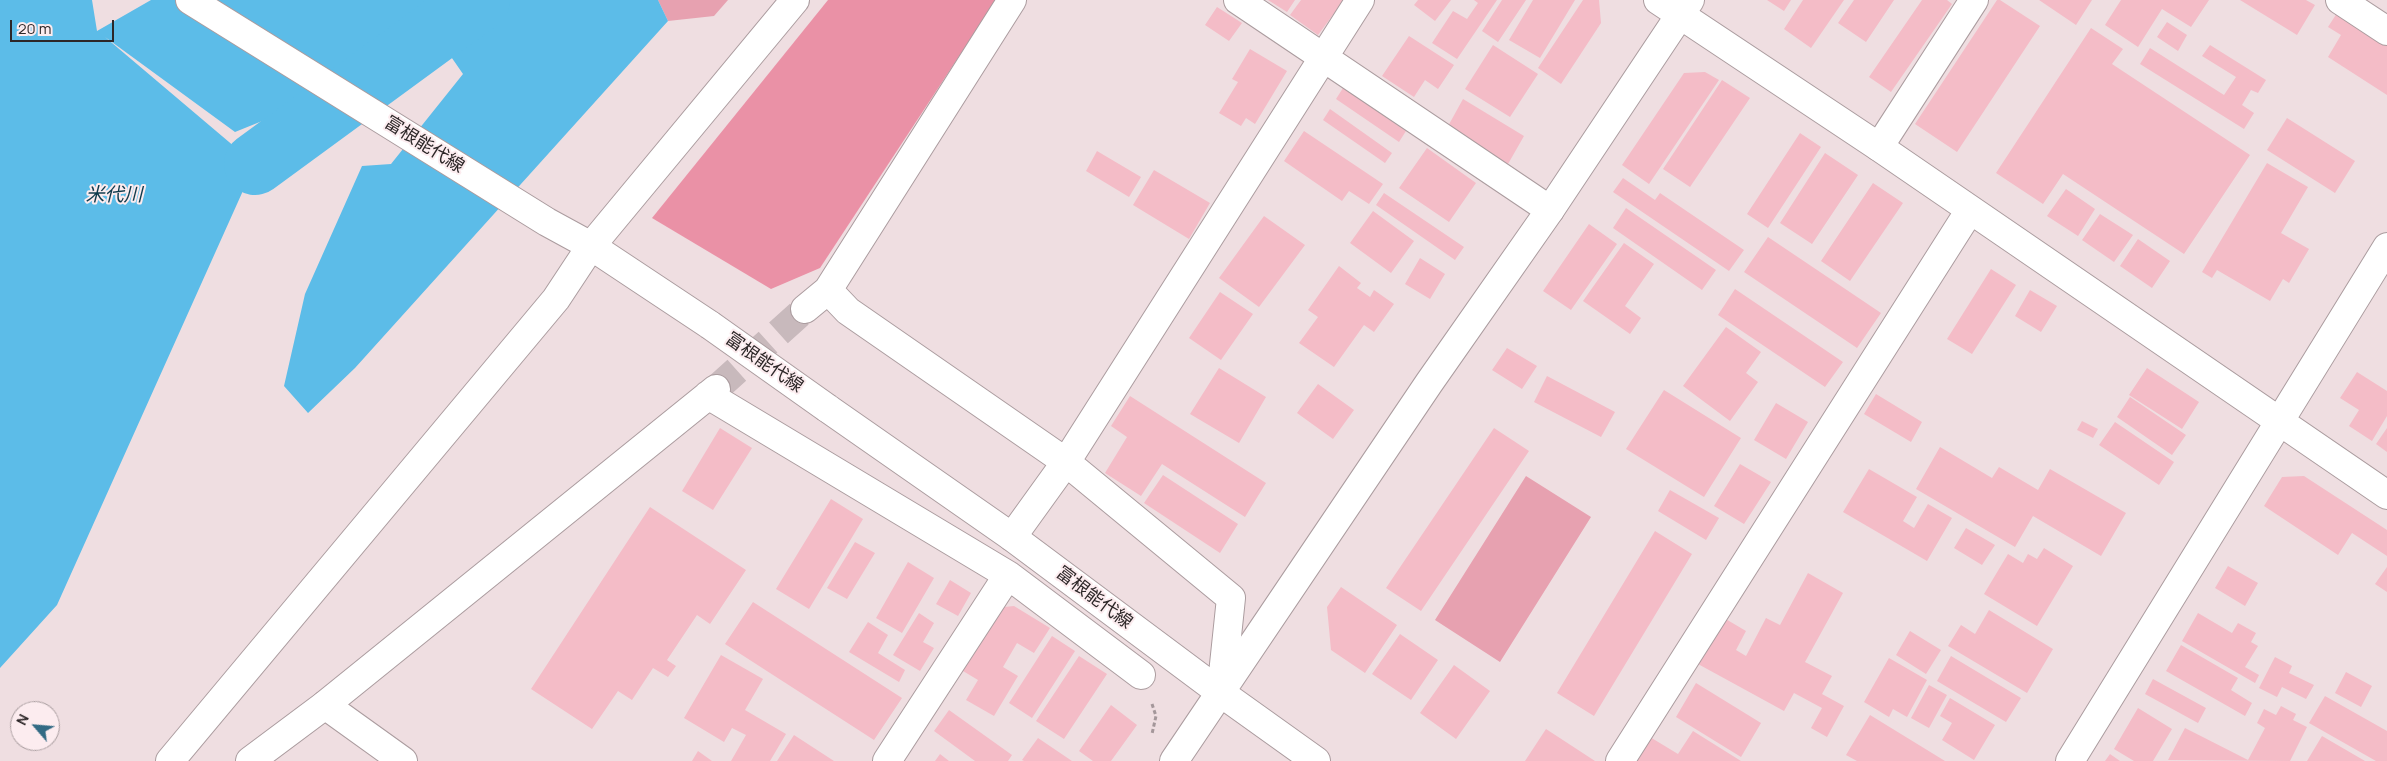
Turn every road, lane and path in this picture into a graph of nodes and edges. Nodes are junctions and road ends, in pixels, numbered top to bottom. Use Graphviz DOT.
graph roads {
  1 [pos="190,0"];
  2 [pos="795,0"];
  3 [pos="1012,0"];
  4 [pos="1238,0"];
  5 [pos="1360,0"];
  6 [pos="1974,0"];
  7 [pos="2340,0"];
  8 [pos="1676,5"];
  9 [pos="2387,31"];
  10 [pos="1323,59"];
  11 [pos="1879,147"];
  12 [pos="1550,210"];
  13 [pos="1970,210"];
  14 [pos="591,246"];
  15 [pos="2387,247"];
  16 [pos="828,290"];
  17 [pos="804,309"];
  18 [pos="2279,420"];
  19 [pos="1066,462"];
  20 [pos="2387,495"];
  21 [pos="1012,537"];
  22 [pos="1008,575"];
  23 [pos="1141,675"];
  24 [pos="1221,693"];
  25 [pos="325,705"];
  26 [pos="1151,742"];
  27 [pos="170,761"];
  28 [pos="250,761"];
  29 [pos="403,761"];
  30 [pos="886,761"];
  31 [pos="1174,761"];
  32 [pos="1316,761"];
  33 [pos="1620,761"];
  34 [pos="2070,761"];
  1 -- 14 [label="street, 富根能代線"];
  2 -- 14 [label="street"];
  3 -- 16 [label="street"];
  4 -- 10 [label="street"];
  5 -- 10 [label="street"];
  6 -- 11 [label="street"];
  7 -- 9 [label="street"];
  8 -- 11 [label="street"];
  8 -- 12 [label="street"];
  10 -- 12 [label="street"];
  10 -- 19 [label="street"];
  11 -- 13 [label="street"];
  12 -- 24 [label="street"];
  13 -- 18 [label="street"];
  13 -- 33 [label="street"];
  14 -- 21 [label="street, 富根能代線, bridge"];
  14 -- 27 [label="street"];
  15 -- 18 [label="street"];
  16 -- 17 [label="street"];
  16 -- 19 [label="street"];
  18 -- 20 [label="street"];
  18 -- 34 [label="street"];
  19 -- 21 [label="street"];
  19 -- 24 [label="street"];
  21 -- 24 [label="street, 富根能代線"];
  22 -- 23 [label="street"];
  22 -- 25 [label="street"];
  22 -- 30 [label="street"];
  23 -- 26 [label="path"];
  24 -- 31 [label="street"];
  24 -- 32 [label="street, 富根能代線"];
  25 -- 28 [label="street"];
  25 -- 29 [label="street"];
}
